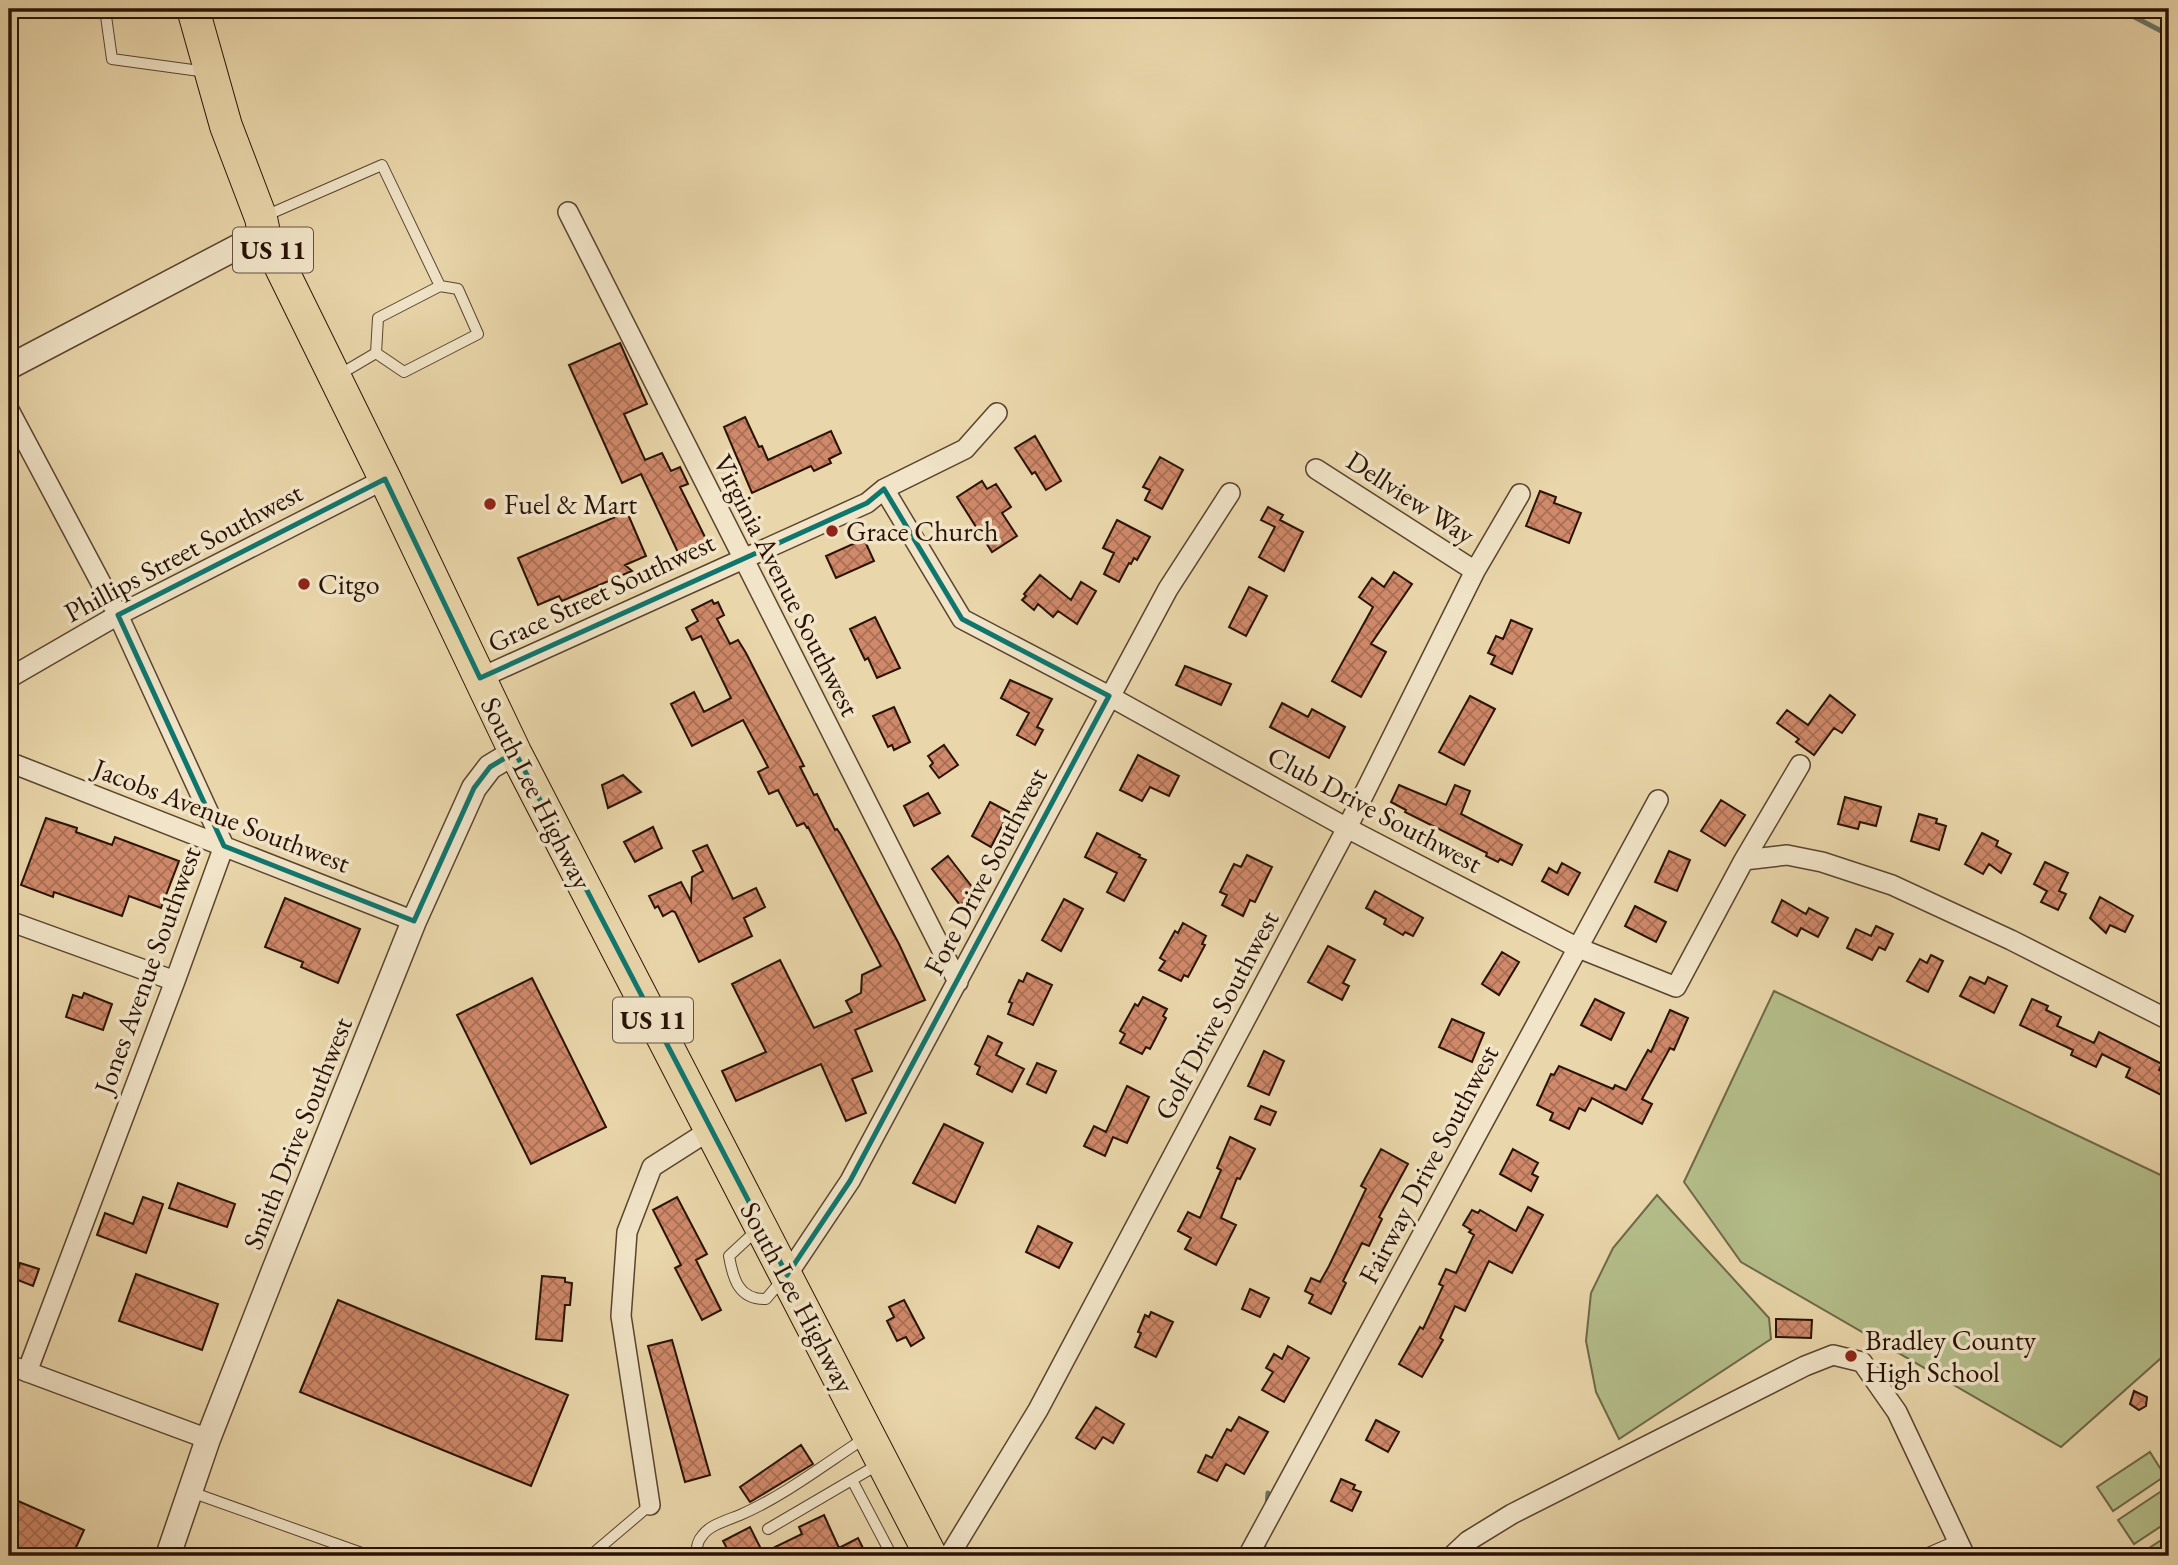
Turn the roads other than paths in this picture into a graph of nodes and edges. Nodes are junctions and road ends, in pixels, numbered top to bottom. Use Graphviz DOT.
graph roads {
  1 [pos="105,9"];
  2 [pos="193,9"];
  3 [pos="211,72"];
  4 [pos="568,212"];
  5 [pos="263,225"];
  6 [pos="440,286"];
  7 [pos="376,353"];
  8 [pos="9,367"];
  9 [pos="335,377"];
  10 [pos="9,410"];
  11 [pos="998,414"];
  12 [pos="1317,469"];
  13 [pos="385,479"];
  14 [pos="884,489"];
  15 [pos="1230,493"];
  16 [pos="1520,494"];
  17 [pos="742,559"];
  18 [pos="1475,571"];
  19 [pos="118,615"];
  20 [pos="9,678"];
  21 [pos="480,678"];
  22 [pos="1109,696"];
  23 [pos="515,752"];
  24 [pos="9,762"];
  25 [pos="1800,765"];
  26 [pos="1658,800"];
  27 [pos="1347,828"];
  28 [pos="223,846"];
  29 [pos="1744,860"];
  30 [pos="9,920"];
  31 [pos="414,921"];
  32 [pos="1576,947"];
  33 [pos="175,981"];
  34 [pos="958,982"];
  35 [pos="2169,1020"];
  36 [pos="710,1129"];
  37 [pos="761,1227"];
  38 [pos="787,1275"];
  39 [pos="9,1365"];
  40 [pos="27,1372"];
  41 [pos="208,1439"];
  42 [pos="876,1448"];
  43 [pos="852,1480"];
  44 [pos="190,1492"];
  45 [pos="650,1505"];
  46 [pos="768,1529"];
  47 [pos="1961,1548"];
  48 [pos="168,1556"];
  49 [pos="370,1556"];
  50 [pos="590,1556"];
  51 [pos="698,1556"];
  52 [pos="892,1556"];
  53 [pos="931,1556"];
  54 [pos="949,1556"];
  55 [pos="1248,1556"];
  56 [pos="1452,1556"];
  57 [pos="1921,1556"];
  1 -- 3 [label="lane"];
  2 -- 3 [label="main road, South Lee Highway / US 11"];
  3 -- 5 [label="main road, South Lee Highway / US 11"];
  4 -- 17 [label="street, Virginia Avenue Southwest"];
  5 -- 6 [label="lane"];
  5 -- 8 [label="street"];
  5 -- 9 [label="main road, South Lee Highway / US 11"];
  6 -- 7 [label="lane"];
  6 -- 7 [label="lane"];
  7 -- 9 [label="lane"];
  9 -- 13 [label="main road, South Lee Highway / US 11"];
  10 -- 19 [label="street, Jones Avenue Southwest"];
  11 -- 14 [label="street, Grace Street Southwest"];
  12 -- 18 [label="street, Dellview Way"];
  13 -- 19 [label="street, Phillips Street Southwest"];
  13 -- 21 [label="main road, South Lee Highway / US 11"];
  14 -- 17 [label="street, Grace Street Southwest"];
  14 -- 22 [label="street, Club Drive Southwest"];
  15 -- 22 [label="street, Fore Drive Southwest"];
  16 -- 18 [label="street, Golf Drive Southwest"];
  17 -- 21 [label="street, Grace Street Southwest"];
  17 -- 34 [label="street, Virginia Avenue Southwest"];
  18 -- 27 [label="street, Golf Drive Southwest"];
  19 -- 20 [label="street, Phillips Street Southwest"];
  19 -- 28 [label="street, Jones Avenue Southwest"];
  21 -- 23 [label="main road, South Lee Highway / US 11"];
  22 -- 27 [label="street, Club Drive Southwest"];
  22 -- 34 [label="street, Fore Drive Southwest"];
  23 -- 31 [label="street, Smith Drive Southwest"];
  23 -- 36 [label="main road, South Lee Highway / US 11"];
  24 -- 28 [label="street, Jacobs Avenue Southwest"];
  25 -- 29 [label="street, Club Drive Southwest"];
  26 -- 32 [label="street, Fairway Drive Southwest"];
  27 -- 32 [label="street, Club Drive Southwest"];
  27 -- 54 [label="street, Golf Drive Southwest"];
  28 -- 31 [label="street, Jacobs Avenue Southwest"];
  28 -- 33 [label="street, Jones Avenue Southwest"];
  29 -- 32 [label="street, Club Drive Southwest"];
  29 -- 35 [label="street"];
  30 -- 33 [label="street"];
  31 -- 41 [label="street, Smith Drive Southwest"];
  32 -- 55 [label="street, Fairway Drive Southwest"];
  33 -- 40 [label="street, Jones Avenue Southwest"];
  34 -- 38 [label="street, Fore Drive Southwest"];
  36 -- 37 [label="main road, South Lee Highway / US 11"];
  36 -- 45 [label="street"];
  37 -- 38 [label="main road, South Lee Highway / US 11"];
  37 -- 38 [label="lane"];
  38 -- 42 [label="main road, South Lee Highway / US 11"];
  39 -- 40 [label="street"];
  40 -- 41 [label="street"];
  41 -- 44 [label="street, Smith Drive Southwest"];
  42 -- 43 [label="lane"];
  42 -- 51 [label="lane"];
  42 -- 53 [label="main road, South Lee Highway / US 11"];
  43 -- 46 [label="lane"];
  43 -- 52 [label="lane"];
  44 -- 48 [label="street, Smith Drive Southwest"];
  44 -- 49 [label="lane"];
  45 -- 50 [label="lane"];
  47 -- 56 [label="street"];
  47 -- 57 [label="lane"];
}
